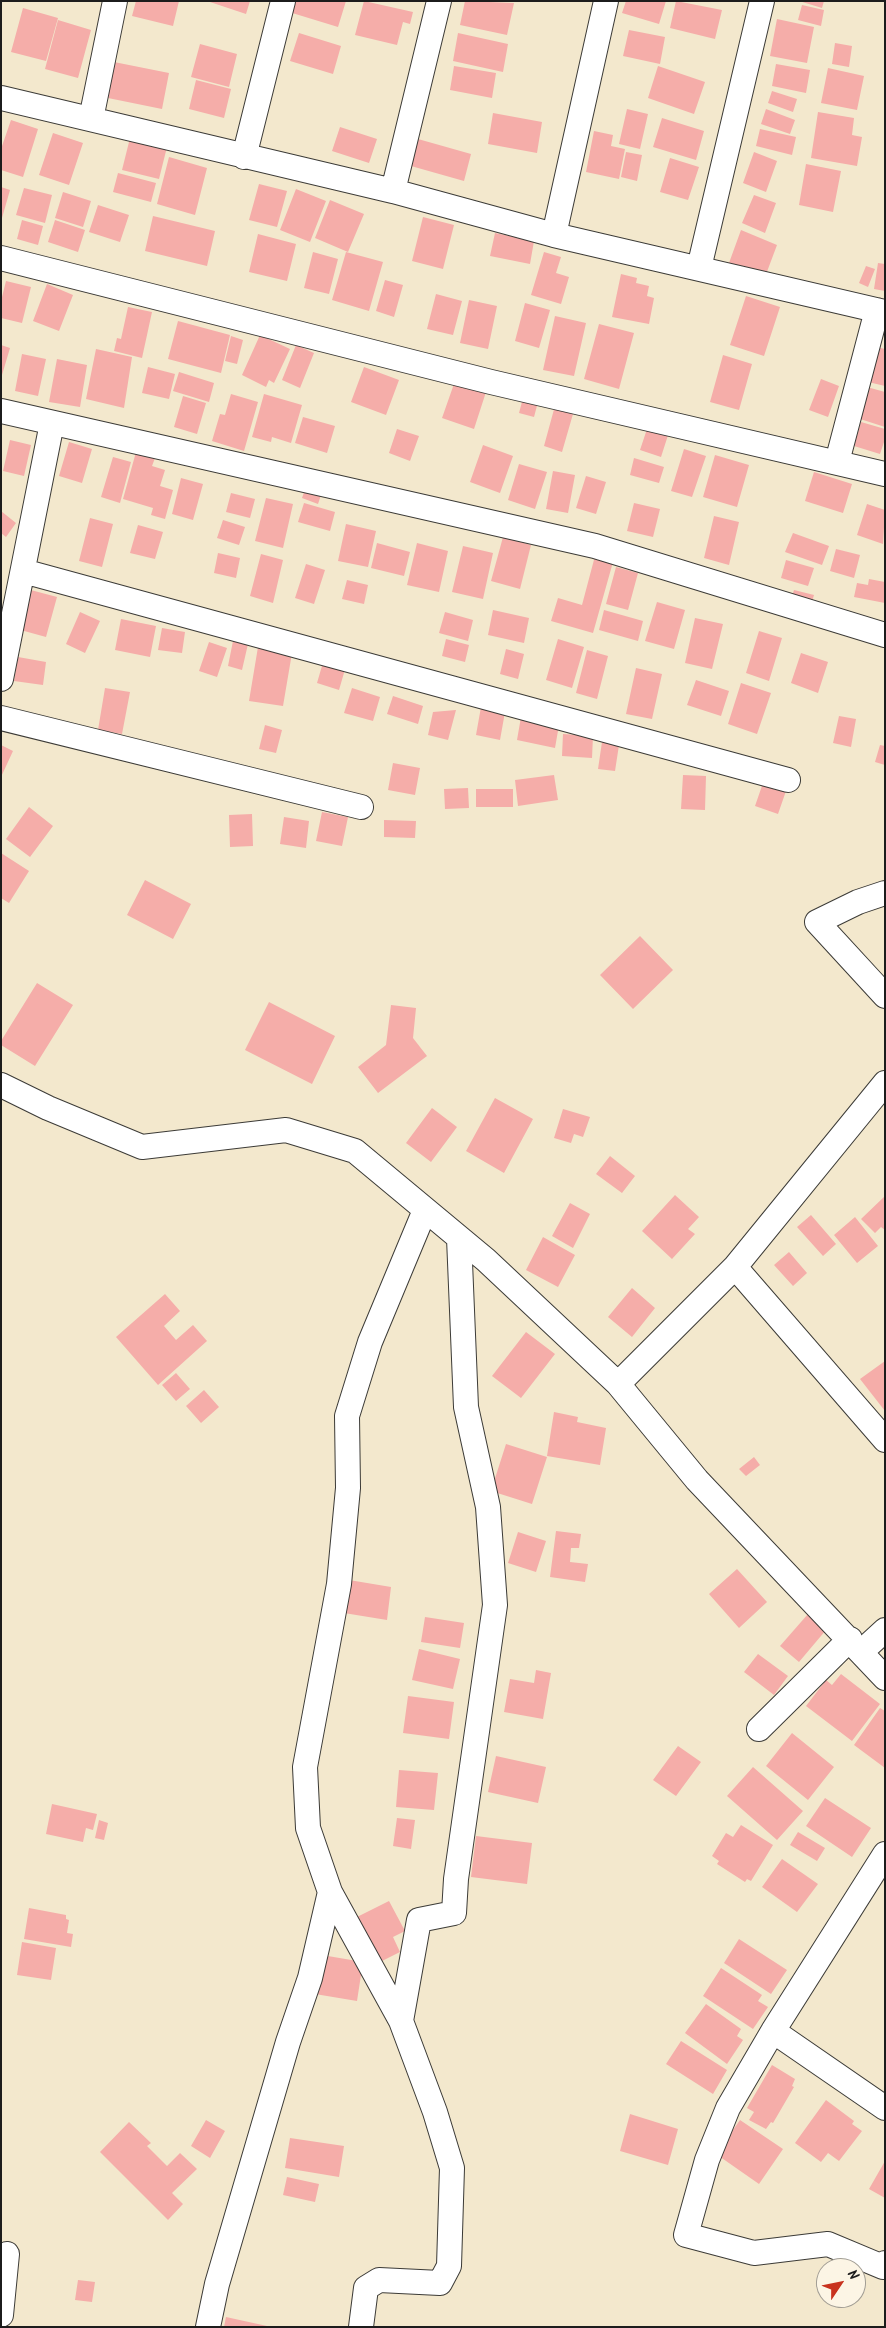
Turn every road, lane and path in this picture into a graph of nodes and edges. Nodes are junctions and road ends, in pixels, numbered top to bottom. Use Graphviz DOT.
graph roads {
  1 [pos="115,1"];
  2 [pos="283,1"];
  3 [pos="439,1"];
  4 [pos="606,1"];
  5 [pos="762,1"];
  6 [pos="1,98"];
  7 [pos="91,119"];
  8 [pos="244,157"];
  9 [pos="393,191"];
  10 [pos="554,235"];
  11 [pos="1,258"];
  12 [pos="699,268"];
  13 [pos="881,311"];
  14 [pos="1,411"];
  15 [pos="52,423"];
  16 [pos="837,462"];
  17 [pos="885,474"];
  18 [pos="23,571"];
  19 [pos="885,635"];
  20 [pos="1,679"];
  21 [pos="1,718"];
  22 [pos="788,780"];
  23 [pos="361,807"];
  24 [pos="885,893"];
  25 [pos="885,996"];
  26 [pos="885,1083"];
  27 [pos="1,1085"];
  28 [pos="425,1210"];
  29 [pos="459,1238"];
  30 [pos="736,1267"];
  31 [pos="618,1384"];
  32 [pos="885,1440"];
  33 [pos="885,1630"];
  34 [pos="855,1645"];
  35 [pos="885,1678"];
  36 [pos="760,1729"];
  37 [pos="885,1854"];
  38 [pos="330,1892"];
  39 [pos="401,2022"];
  40 [pos="773,2031"];
  41 [pos="885,2108"];
  42 [pos="7,2254"];
  43 [pos="885,2263"];
  44 [pos="1,2315"];
  45 [pos="208,2327"];
  46 [pos="361,2327"];
  1 -- 7 [label="street"];
  2 -- 8 [label="street"];
  3 -- 9 [label="street"];
  4 -- 10 [label="street"];
  5 -- 12 [label="street"];
  6 -- 7 [label="street"];
  7 -- 8 [label="street"];
  8 -- 9 [label="street"];
  9 -- 10 [label="street"];
  10 -- 12 [label="street"];
  11 -- 16 [label="street"];
  12 -- 13 [label="street"];
  13 -- 16 [label="street"];
  14 -- 15 [label="street"];
  15 -- 18 [label="street"];
  15 -- 19 [label="street"];
  16 -- 17 [label="street"];
  18 -- 20 [label="street"];
  18 -- 22 [label="street"];
  21 -- 23 [label="street"];
  24 -- 25 [label="street"];
  26 -- 30 [label="street"];
  27 -- 28 [label="street"];
  28 -- 29 [label="street"];
  28 -- 38 [label="street"];
  29 -- 31 [label="street"];
  29 -- 39 [label="street"];
  30 -- 31 [label="street"];
  30 -- 32 [label="street"];
  31 -- 34 [label="street"];
  33 -- 34 [label="street"];
  34 -- 35 [label="street"];
  34 -- 36 [label="street"];
  37 -- 40 [label="street"];
  38 -- 39 [label="street"];
  38 -- 45 [label="street"];
  39 -- 46 [label="street"];
  40 -- 41 [label="street"];
  40 -- 43 [label="street"];
  42 -- 44 [label="street"];
}
